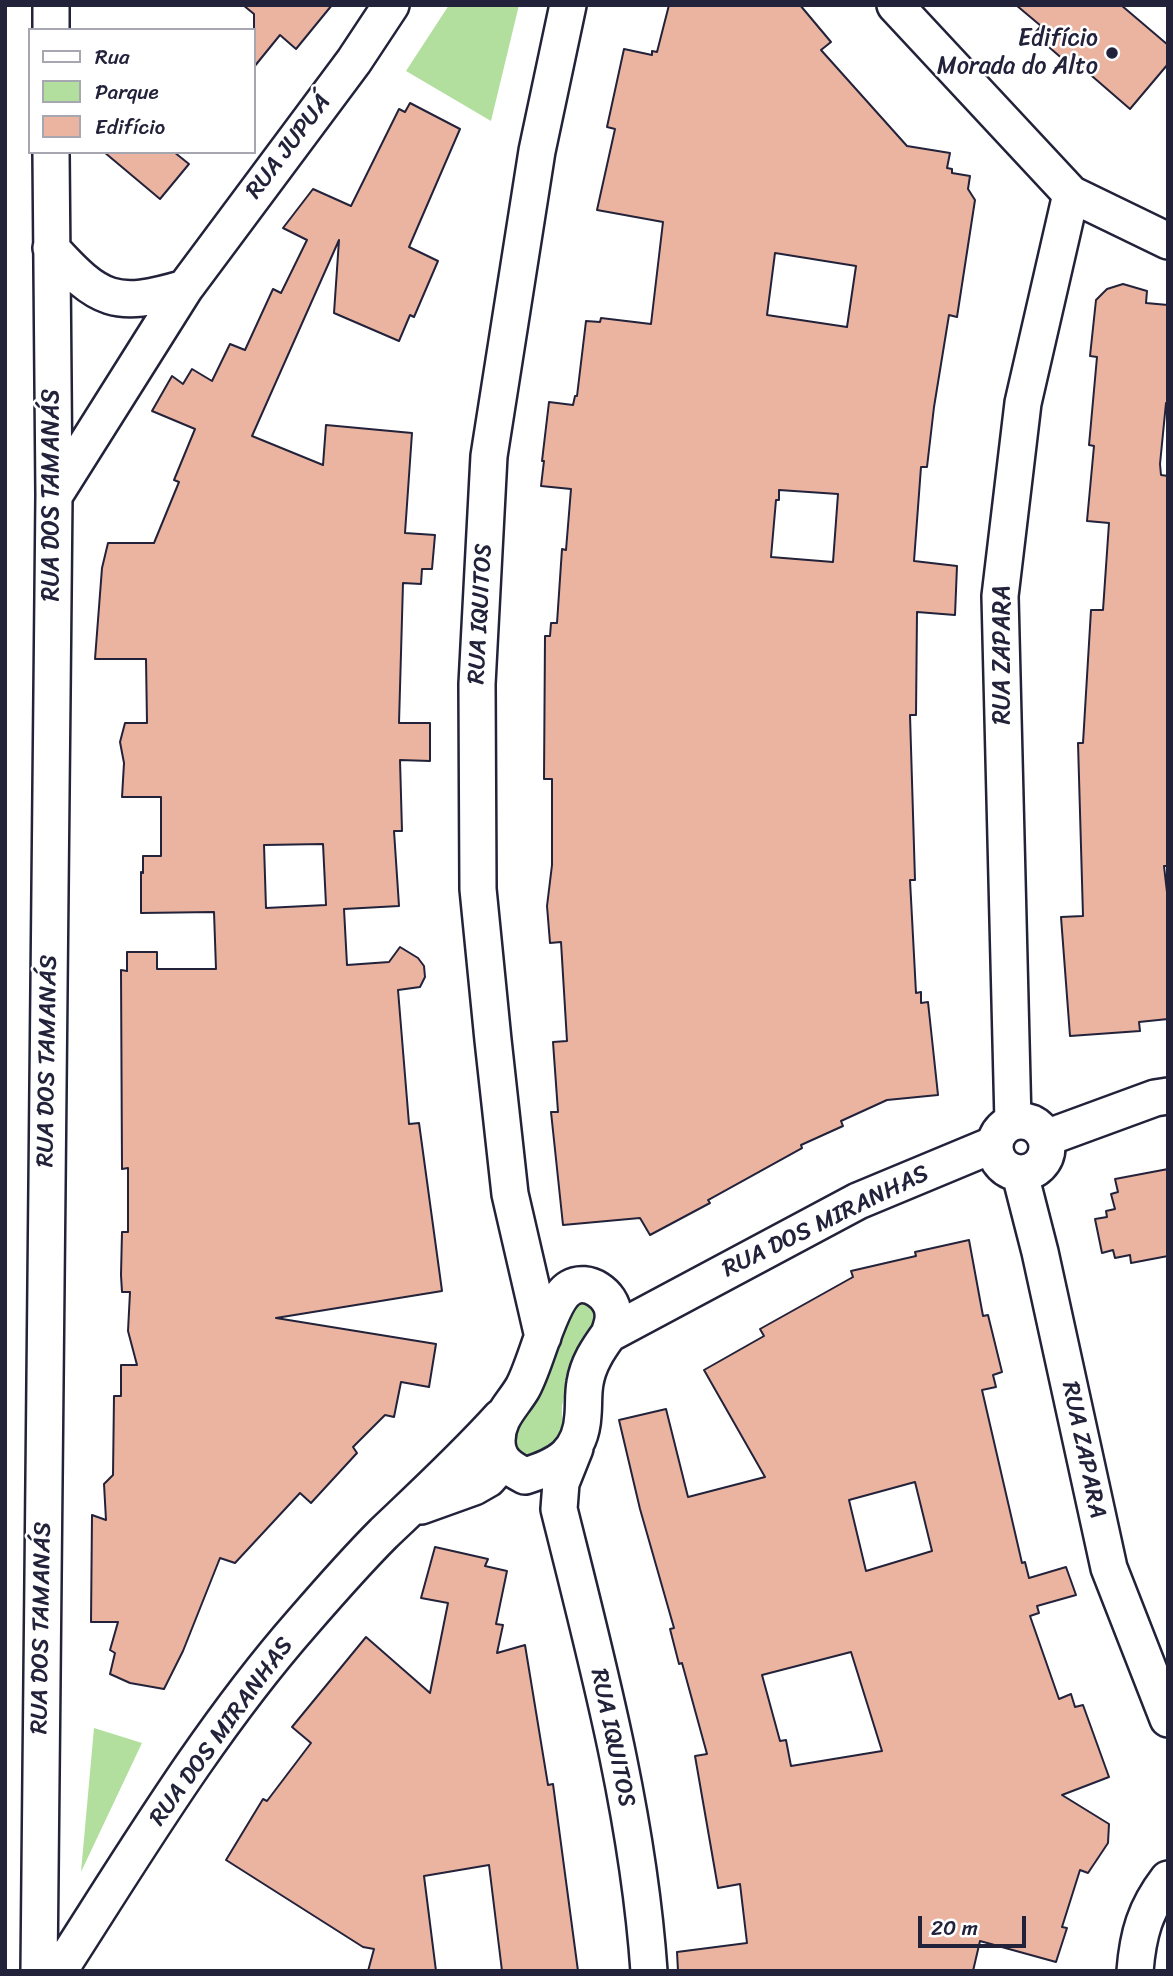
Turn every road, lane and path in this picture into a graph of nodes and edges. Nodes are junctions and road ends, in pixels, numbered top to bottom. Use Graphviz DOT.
graph roads {
  1 [pos="51,5"];
  2 [pos="391,5"];
  3 [pos="568,5"];
  4 [pos="895,5"];
  5 [pos="51,28"];
  6 [pos="51,154"];
  7 [pos="1071,194"];
  8 [pos="1168,241"];
  9 [pos="51,248"];
  10 [pos="185,288"];
  11 [pos="54,496"];
  12 [pos="1168,1096"];
  13 [pos="1004,1133"];
  14 [pos="1046,1138"];
  15 [pos="1020,1174"];
  16 [pos="516,1228"];
  17 [pos="592,1291"];
  18 [pos="659,1306"];
  19 [pos="609,1334"];
  20 [pos="543,1337"];
  21 [pos="501,1418"];
  22 [pos="575,1448"];
  23 [pos="514,1469"];
  24 [pos="559,1509"];
  25 [pos="408,1511"];
  26 [pos="1168,1719"];
  27 [pos="1168,1879"];
  28 [pos="39,1971"];
  29 [pos="59,1971"];
  30 [pos="649,1971"];
  31 [pos="1135,1971"];
  1 -- 5 [label="street"];
  2 -- 10 [label="street, RUA JUPUÁ"];
  3 -- 16 [label="street, RUA IQUITOS"];
  4 -- 7 [label="street"];
  6 -- 9 [label="street, RUA DOS TAMANÁS"];
  7 -- 8 [label="street"];
  7 -- 13 [label="street, RUA ZAPARA"];
  9 -- 10 [label="street"];
  9 -- 11 [label="street, RUA DOS TAMANÁS"];
  10 -- 11 [label="street, RUA JUPUÁ"];
  11 -- 28 [label="street, RUA DOS TAMANÁS"];
  12 -- 14 [label="street"];
  13 -- 14 [label="street"];
  13 -- 15 [label="street"];
  13 -- 18 [label="street, RUA DOS MIRANHAS"];
  14 -- 15 [label="street"];
  15 -- 26 [label="street, RUA ZAPARA"];
  16 -- 17 [label="street"];
  16 -- 20 [label="street, RUA IQUITOS"];
  17 -- 18 [label="street"];
  17 -- 19 [label="street"];
  17 -- 20 [label="street, RUA DOS MIRANHAS"];
  18 -- 19 [label="street, RUA DOS MIRANHAS"];
  19 -- 22 [label="street, RUA IQUITOS"];
  20 -- 21 [label="street, RUA DOS MIRANHAS"];
  21 -- 23 [label="street"];
  21 -- 25 [label="street, RUA DOS MIRANHAS"];
  22 -- 23 [label="street"];
  22 -- 24 [label="street, RUA IQUITOS"];
  23 -- 24 [label="street"];
  23 -- 25 [label="street, RUA DOS MIRANHAS"];
  24 -- 30 [label="street, RUA IQUITOS"];
  25 -- 29 [label="street, RUA DOS MIRANHAS"];
  27 -- 31 [label="street"];
}
